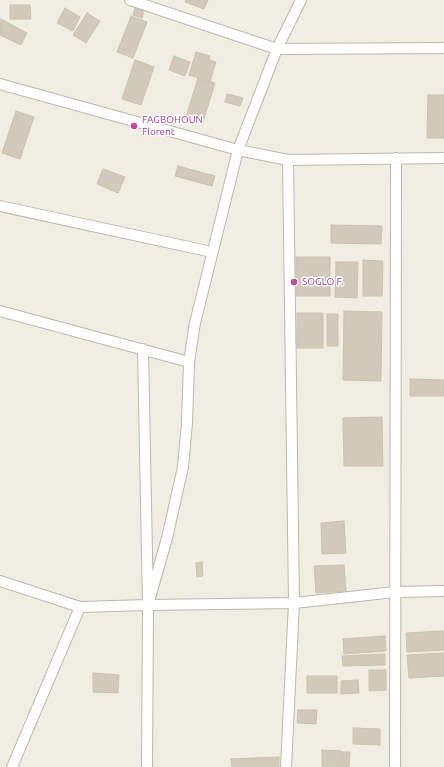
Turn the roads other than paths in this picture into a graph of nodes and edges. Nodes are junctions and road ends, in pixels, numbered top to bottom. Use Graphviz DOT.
graph roads {
  1 [pos="130,0"];
  2 [pos="301,0"];
  3 [pos="444,48"];
  4 [pos="277,49"];
  5 [pos="0,84"];
  6 [pos="238,150"];
  7 [pos="396,158"];
  8 [pos="444,158"];
  9 [pos="288,160"];
  10 [pos="0,206"];
  11 [pos="212,252"];
  12 [pos="0,311"];
  13 [pos="143,349"];
  14 [pos="190,362"];
  15 [pos="0,581"];
  16 [pos="444,591"];
  17 [pos="395,592"];
  18 [pos="294,603"];
  19 [pos="148,605"];
  20 [pos="80,607"];
  21 [pos="12,767"];
  22 [pos="147,767"];
  23 [pos="286,767"];
  24 [pos="395,767"];
  1 -- 4 [label="street"];
  2 -- 4 [label="street"];
  3 -- 4 [label="street"];
  4 -- 6 [label="street"];
  5 -- 6 [label="street"];
  6 -- 9 [label="street"];
  6 -- 11 [label="street"];
  7 -- 8 [label="street"];
  7 -- 9 [label="street"];
  7 -- 17 [label="street"];
  9 -- 18 [label="street"];
  10 -- 11 [label="street"];
  11 -- 14 [label="street"];
  12 -- 13 [label="street"];
  13 -- 14 [label="street"];
  13 -- 19 [label="street"];
  14 -- 19 [label="street"];
  15 -- 20 [label="street"];
  16 -- 17 [label="street"];
  17 -- 18 [label="street"];
  17 -- 24 [label="street"];
  18 -- 19 [label="street"];
  18 -- 23 [label="street"];
  19 -- 20 [label="street"];
  19 -- 22 [label="street"];
  20 -- 21 [label="street"];
}
